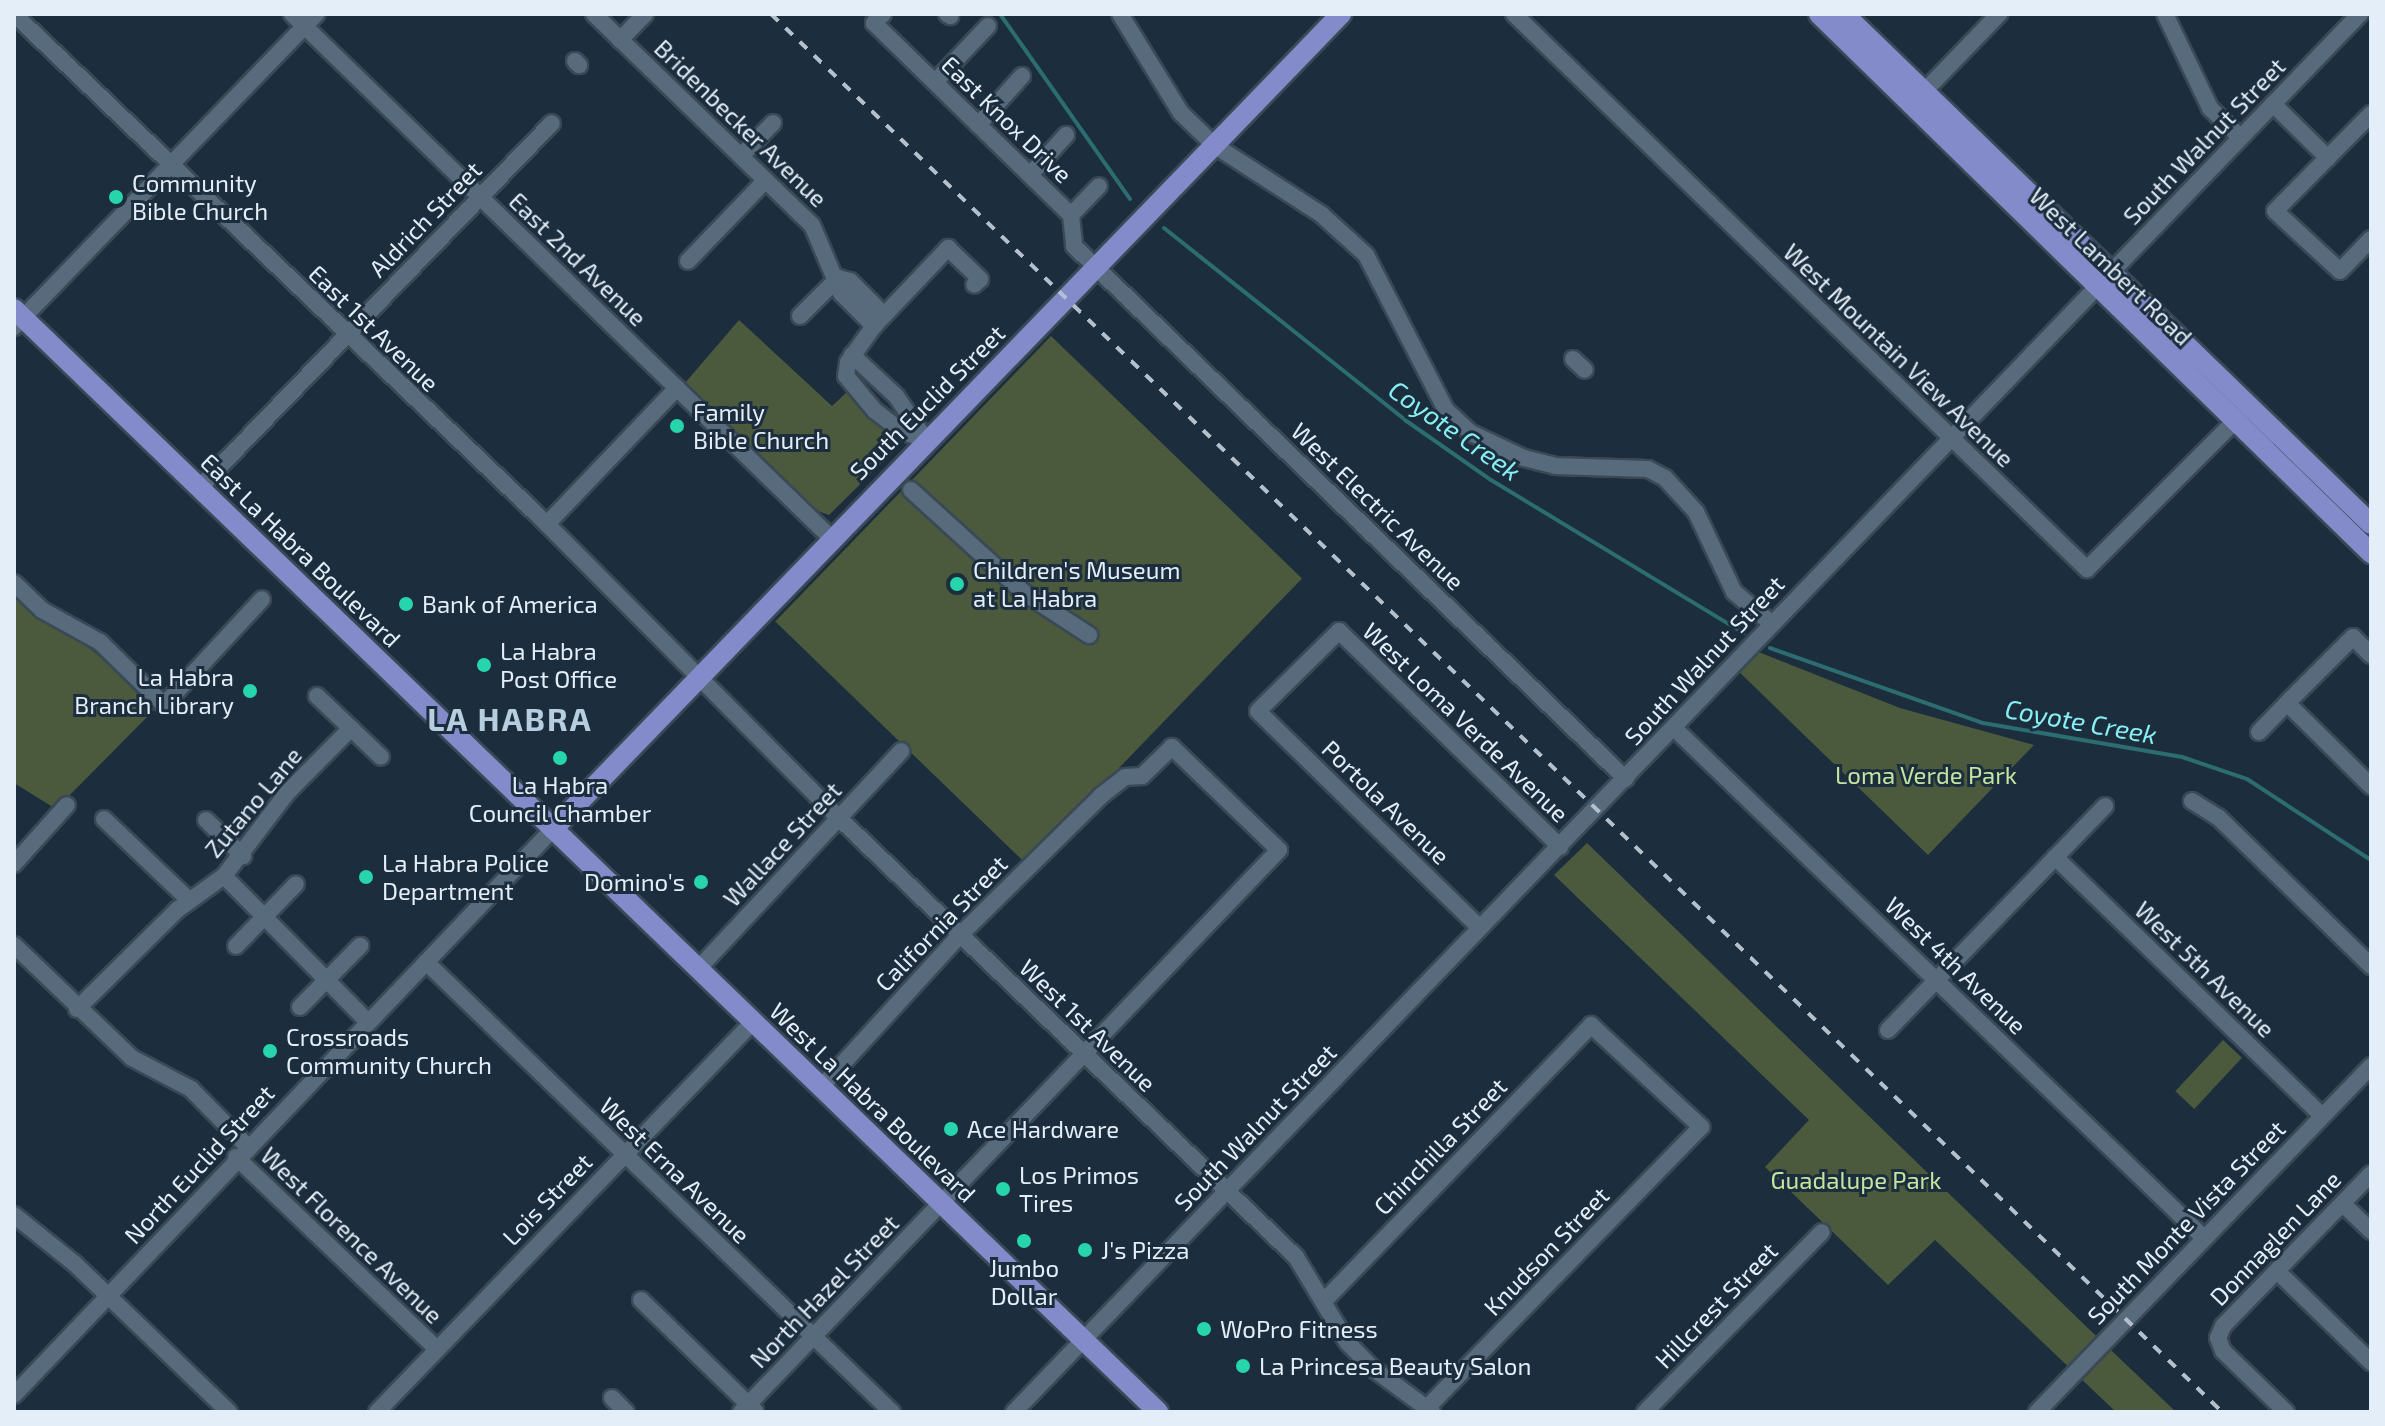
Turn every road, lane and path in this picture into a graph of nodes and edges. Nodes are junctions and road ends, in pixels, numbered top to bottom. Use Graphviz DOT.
graph roads {
  1 [pos="14,14"];
  2 [pos="594,14"];
  3 [pos="645,14"];
  4 [pos="1120,14"];
  5 [pos="1341,14"];
  6 [pos="1514,14"];
  7 [pos="1819,14"];
  8 [pos="1844,14"];
  9 [pos="1999,14"];
  10 [pos="2165,14"];
  11 [pos="2360,14"];
  12 [pos="874,17"];
  13 [pos="304,18"];
  14 [pos="988,26"];
  15 [pos="620,40"];
  16 [pos="1022,76"];
  17 [pos="935,82"];
  18 [pos="1917,99"];
  19 [pos="2273,104"];
  20 [pos="2371,114"];
  21 [pos="552,123"];
  22 [pos="773,123"];
  23 [pos="978,125"];
  24 [pos="1066,135"];
  25 [pos="2240,137"];
  26 [pos="1214,145"];
  27 [pos="741,156"];
  28 [pos="2328,158"];
  29 [pos="170,164"];
  30 [pos="1030,175"];
  31 [pos="766,180"];
  32 [pos="1099,186"];
  33 [pos="479,197"];
  34 [pos="1071,215"];
  35 [pos="2371,239"];
  36 [pos="688,261"];
  37 [pos="1096,268"];
  38 [pos="2112,272"];
  39 [pos="838,278"];
  40 [pos="974,285"];
  41 [pos="2096,288"];
  42 [pos="800,316"];
  43 [pos="17,318"];
  44 [pos="879,320"];
  45 [pos="346,336"];
  46 [pos="852,355"];
  47 [pos="677,388"];
  48 [pos="2250,407"];
  49 [pos="2234,421"];
  50 [pos="1950,438"];
  51 [pos="926,440"];
  52 [pos="200,487"];
  53 [pos="911,490"];
  54 [pos="547,524"];
  55 [pos="2371,524"];
  56 [pos="831,538"];
  57 [pos="2371,553"];
  58 [pos="14,583"];
  59 [pos="262,599"];
  60 [pos="1771,623"];
  61 [pos="1339,631"];
  62 [pos="1089,635"];
  63 [pos="2371,655"];
  64 [pos="701,675"];
  65 [pos="317,696"];
  66 [pos="2287,703"];
  67 [pos="351,728"];
  68 [pos="1674,728"];
  69 [pos="2259,732"];
  70 [pos="901,751"];
  71 [pos="381,757"];
  72 [pos="1626,779"];
  73 [pos="2371,786"];
  74 [pos="2192,801"];
  75 [pos="67,805"];
  76 [pos="2105,806"];
  77 [pos="104,819"];
  78 [pos="840,819"];
  79 [pos="206,820"];
  80 [pos="553,829"];
  81 [pos="1560,847"];
  82 [pos="243,856"];
  83 [pos="2055,857"];
  84 [pos="14,864"];
  85 [pos="224,876"];
  86 [pos="296,884"];
  87 [pos="189,900"];
  88 [pos="1217,915"];
  89 [pos="266,916"];
  90 [pos="1480,928"];
  91 [pos="960,935"];
  92 [pos="14,945"];
  93 [pos="236,946"];
  94 [pos="360,946"];
  95 [pos="426,962"];
  96 [pos="2371,966"];
  97 [pos="698,969"];
  98 [pos="328,978"];
  99 [pos="1937,979"];
  100 [pos="300,1007"];
  101 [pos="77,1009"];
  102 [pos="368,1022"];
  103 [pos="753,1022"];
  104 [pos="1888,1030"];
  105 [pos="1084,1054"];
  106 [pos="2371,1066"];
  107 [pos="821,1087"];
  108 [pos="2322,1116"];
  109 [pos="1701,1127"];
  110 [pos="241,1151"];
  111 [pos="624,1154"];
  112 [pos="2371,1174"];
  113 [pos="1227,1192"];
  114 [pos="941,1203"];
  115 [pos="2343,1204"];
  116 [pos="14,1215"];
  117 [pos="2371,1231"];
  118 [pos="1822,1232"];
  119 [pos="2203,1237"];
  120 [pos="2277,1271"];
  121 [pos="109,1296"];
  122 [pos="641,1300"];
  123 [pos="1324,1301"];
  124 [pos="814,1337"];
  125 [pos="1083,1340"];
  126 [pos="436,1348"];
  127 [pos="2371,1362"];
  128 [pos="14,1395"];
  129 [pos="612,1398"];
  130 [pos="749,1409"];
  131 [pos="1429,1410"];
  132 [pos="229,1412"];
  133 [pos="377,1412"];
  134 [pos="626,1412"];
  135 [pos="892,1412"];
  136 [pos="1014,1412"];
  137 [pos="1158,1412"];
  138 [pos="1645,1412"];
  139 [pos="2037,1412"];
  140 [pos="2286,1412"];
  1 -- 29 [label="street, East 1st Avenue"];
  2 -- 15 [label="street, Bridenbecker Avenue"];
  3 -- 15 [label="street"];
  4 -- 26 [label="street"];
  5 -- 26 [label="main road, South Euclid Street"];
  6 -- 50 [label="street, West Mountain View Avenue"];
  7 -- 18 [label="main road, West Lambert Road"];
  8 -- 18 [label="main road, West Lambert Road"];
  9 -- 18 [label="street"];
  10 -- 25 [label="street"];
  11 -- 19 [label="street, South Walnut Street"];
  12 -- 17 [label="street, East Knox Drive"];
  13 -- 29 [label="street"];
  13 -- 33 [label="street, East 2nd Avenue"];
  14 -- 17 [label="street"];
  15 -- 27 [label="street, Bridenbecker Avenue"];
  16 -- 23 [label="street"];
  17 -- 23 [label="street, East Knox Drive"];
  18 -- 38 [label="main road, West Lambert Road"];
  18 -- 41 [label="main road, West Lambert Road"];
  19 -- 25 [label="street, South Walnut Street"];
  19 -- 28 [label="street"];
  20 -- 28 [label="street"];
  21 -- 33 [label="street, Aldrich Street"];
  22 -- 27 [label="street"];
  23 -- 30 [label="street, East Knox Drive"];
  24 -- 30 [label="street"];
  25 -- 38 [label="street, South Walnut Street"];
  26 -- 37 [label="main road, South Euclid Street"];
  26 -- 60 [label="street"];
  27 -- 31 [label="street, Bridenbecker Avenue"];
  28 -- 35 [label="street"];
  29 -- 43 [label="street"];
  29 -- 45 [label="street, East 1st Avenue"];
  30 -- 34 [label="street, East Knox Drive"];
  31 -- 36 [label="street"];
  31 -- 39 [label="street, Bridenbecker Avenue"];
  32 -- 34 [label="street"];
  33 -- 45 [label="street, Aldrich Street"];
  33 -- 47 [label="street, East 2nd Avenue"];
  34 -- 37 [label="street, East Knox Drive"];
  37 -- 51 [label="main road, South Euclid Street"];
  37 -- 72 [label="street, West Electric Avenue"];
  38 -- 41 [label="street, South Walnut Street"];
  38 -- 48 [label="main road, West Lambert Road"];
  39 -- 42 [label="street"];
  39 -- 44 [label="street, Bridenbecker Avenue"];
  40 -- 44 [label="street"];
  41 -- 49 [label="main road, West Lambert Road"];
  41 -- 50 [label="street, South Walnut Street"];
  43 -- 52 [label="main road, East La Habra Boulevard"];
  44 -- 46 [label="street"];
  45 -- 52 [label="street, Aldrich Street"];
  45 -- 54 [label="street, East 1st Avenue"];
  46 -- 51 [label="street"];
  46 -- 51 [label="street"];
  47 -- 54 [label="street"];
  47 -- 56 [label="street, East 2nd Avenue"];
  48 -- 49 [label="street, West Mountain View Avenue"];
  48 -- 55 [label="main road, West Lambert Road"];
  49 -- 50 [label="street, West Mountain View Avenue"];
  49 -- 57 [label="main road, West Lambert Road"];
  50 -- 60 [label="street, South Walnut Street"];
  51 -- 56 [label="main road, South Euclid Street"];
  52 -- 80 [label="main road, East La Habra Boulevard"];
  53 -- 62 [label="street"];
  54 -- 64 [label="street, East 1st Avenue"];
  56 -- 64 [label="main road, South Euclid Street"];
  58 -- 59 [label="street"];
  60 -- 68 [label="street, South Walnut Street"];
  61 -- 81 [label="street, West Loma Verde Avenue"];
  61 -- 90 [label="street, Portola Avenue"];
  63 -- 66 [label="street"];
  64 -- 78 [label="street, West 1st Avenue"];
  64 -- 80 [label="main road, South Euclid Street"];
  65 -- 67 [label="street"];
  66 -- 69 [label="street"];
  66 -- 73 [label="street"];
  67 -- 71 [label="street"];
  67 -- 82 [label="street, Zutano Lane"];
  68 -- 72 [label="street, South Walnut Street"];
  68 -- 99 [label="street, West 4th Avenue"];
  70 -- 78 [label="street, Wallace Street"];
  72 -- 81 [label="street, South Walnut Street"];
  74 -- 96 [label="street"];
  75 -- 84 [label="street"];
  76 -- 83 [label="street"];
  77 -- 87 [label="street"];
  78 -- 91 [label="street, West 1st Avenue"];
  78 -- 97 [label="street, Wallace Street"];
  79 -- 82 [label="street"];
  80 -- 95 [label="street, North Euclid Street"];
  80 -- 97 [label="main road, West La Habra Boulevard"];
  81 -- 90 [label="street, South Walnut Street"];
  82 -- 85 [label="street, Zutano Lane"];
  83 -- 99 [label="street"];
  83 -- 108 [label="street, West 5th Avenue"];
  85 -- 87 [label="street, Zutano Lane"];
  85 -- 89 [label="street"];
  86 -- 89 [label="street"];
  87 -- 101 [label="street, Zutano Lane"];
  88 -- 91 [label="street, California Street"];
  88 -- 105 [label="street, North Hazel Street"];
  89 -- 93 [label="street"];
  89 -- 98 [label="street"];
  90 -- 113 [label="street, South Walnut Street"];
  91 -- 105 [label="street, West 1st Avenue"];
  91 -- 107 [label="street, California Street"];
  92 -- 101 [label="street, West Florence Avenue"];
  94 -- 98 [label="street"];
  95 -- 102 [label="street, North Euclid Street"];
  95 -- 111 [label="street, West Erna Avenue"];
  97 -- 103 [label="main road, West La Habra Boulevard"];
  98 -- 100 [label="street"];
  98 -- 102 [label="street"];
  99 -- 104 [label="street"];
  99 -- 119 [label="street, West 4th Avenue"];
  101 -- 110 [label="street, West Florence Avenue"];
  102 -- 110 [label="street, North Euclid Street"];
  103 -- 107 [label="main road, West La Habra Boulevard"];
  103 -- 111 [label="street, Lois Street"];
  105 -- 113 [label="street, West 1st Avenue"];
  105 -- 114 [label="street, North Hazel Street"];
  106 -- 108 [label="street, South Monte Vista Street"];
  107 -- 114 [label="main road, West La Habra Boulevard"];
  108 -- 119 [label="street, South Monte Vista Street"];
  109 -- 123 [label="street, Chinchilla Street"];
  109 -- 131 [label="street, Knudson Street"];
  110 -- 121 [label="street, North Euclid Street"];
  110 -- 126 [label="street, West Florence Avenue"];
  111 -- 124 [label="street, West Erna Avenue"];
  111 -- 126 [label="street, Lois Street"];
  112 -- 115 [label="street, Donnaglen Lane"];
  113 -- 123 [label="street, West 1st Avenue"];
  113 -- 125 [label="street, South Walnut Street"];
  114 -- 124 [label="street, North Hazel Street"];
  114 -- 125 [label="main road, West La Habra Boulevard"];
  115 -- 117 [label="street"];
  115 -- 120 [label="street, Donnaglen Lane"];
  116 -- 121 [label="street"];
  118 -- 138 [label="street, Hillcrest Street"];
  119 -- 139 [label="street, South Monte Vista Street"];
  120 -- 127 [label="street"];
  120 -- 140 [label="street, Donnaglen Lane"];
  121 -- 128 [label="street, North Euclid Street"];
  121 -- 132 [label="street"];
  122 -- 130 [label="street"];
  123 -- 131 [label="street, West 1st Avenue"];
  124 -- 130 [label="street, North Hazel Street"];
  124 -- 135 [label="street, West Erna Avenue"];
  125 -- 136 [label="street, South Walnut Street"];
  125 -- 137 [label="main road, West La Habra Boulevard"];
  126 -- 133 [label="street, Lois Street"];
  129 -- 134 [label="street"];
}
